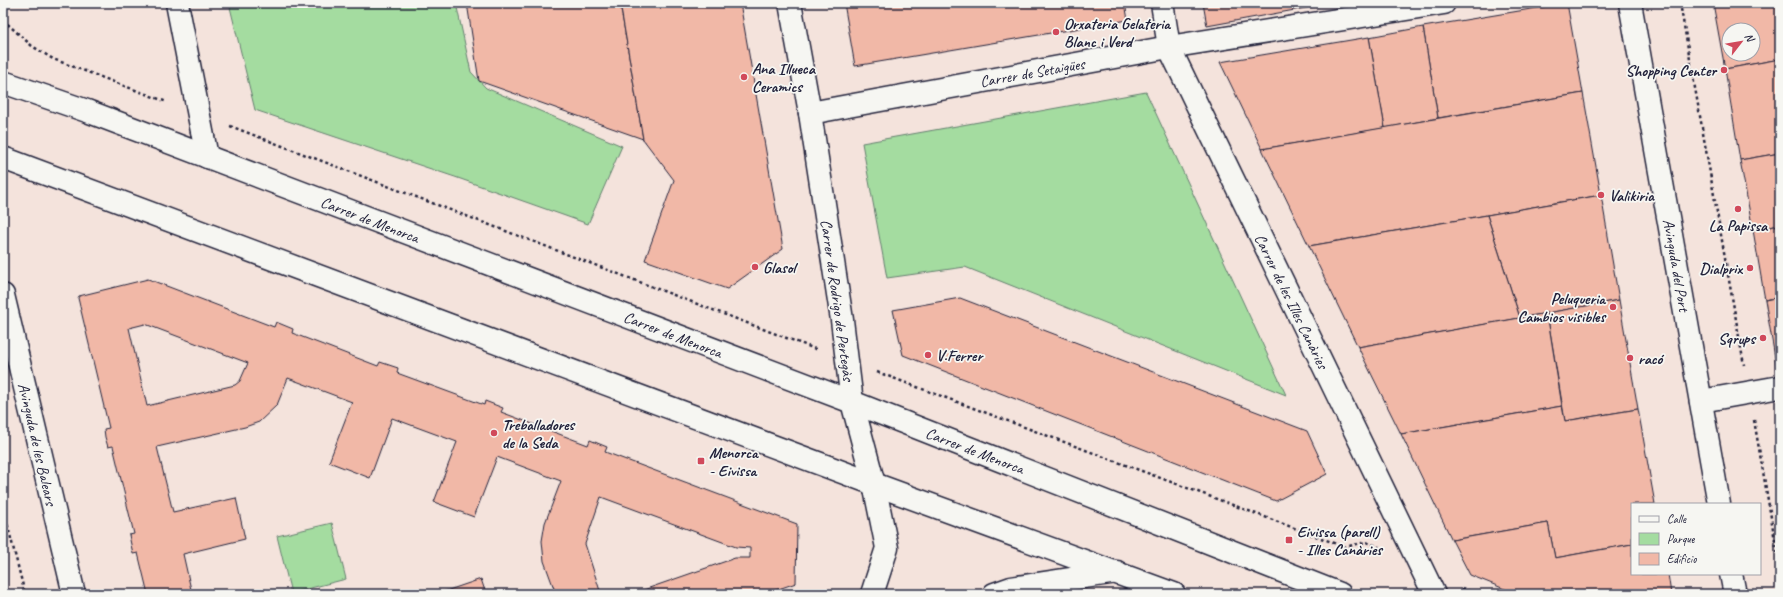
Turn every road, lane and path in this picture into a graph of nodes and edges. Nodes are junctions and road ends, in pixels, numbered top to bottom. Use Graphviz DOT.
graph roads {
  1 [pos="177,3"];
  2 [pos="790,3"];
  3 [pos="1162,3"];
  4 [pos="1444,3"];
  5 [pos="1630,3"];
  6 [pos="1680,3"];
  7 [pos="3,20"];
  8 [pos="1169,47"];
  9 [pos="3,82"];
  10 [pos="163,100"];
  11 [pos="810,113"];
  12 [pos="233,127"];
  13 [pos="207,157"];
  14 [pos="3,158"];
  15 [pos="3,295"];
  16 [pos="809,347"];
  17 [pos="874,371"];
  18 [pos="1746,372"];
  19 [pos="1780,387"];
  20 [pos="1701,401"];
  21 [pos="852,402"];
  22 [pos="1753,414"];
  23 [pos="874,484"];
  24 [pos="1719,503"];
  25 [pos="3,507"];
  26 [pos="1366,542"];
  27 [pos="1780,569"];
  28 [pos="1117,572"];
  29 [pos="1731,575"];
  30 [pos="25,594"];
  31 [pos="74,594"];
  32 [pos="872,594"];
  33 [pos="994,594"];
  34 [pos="1174,594"];
  35 [pos="1340,594"];
  36 [pos="1434,594"];
  37 [pos="1735,594"];
  1 -- 13 [label="main road"];
  2 -- 11 [label="main road, Carrer de Rodrigo de Pertegàs"];
  3 -- 8 [label="main road, Carrer de les Illes Canàries"];
  4 -- 8 [label="main road, Carrer de Setaigües"];
  5 -- 20 [label="main road, Avinguda del Port"];
  6 -- 18 [label="path"];
  7 -- 10 [label="path"];
  8 -- 11 [label="main road, Carrer de Setaigües"];
  8 -- 36 [label="main road, Carrer de les Illes Canàries"];
  9 -- 13 [label="main road, Carrer de Menorca"];
  11 -- 21 [label="main road, Carrer de Rodrigo de Pertegàs"];
  12 -- 16 [label="path"];
  13 -- 21 [label="main road, Carrer de Menorca"];
  14 -- 23 [label="main road"];
  15 -- 31 [label="main road, Avinguda de les Balears"];
  17 -- 26 [label="path"];
  19 -- 20 [label="main road"];
  20 -- 24 [label="main road, Avinguda del Port"];
  21 -- 23 [label="main road, Carrer de Rodrigo de Pertegàs"];
  21 -- 35 [label="main road, Carrer de Menorca"];
  22 -- 27 [label="path"];
  23 -- 28 [label="main road"];
  23 -- 32 [label="main road, Carrer de Rodrigo de Pertegàs"];
  25 -- 30 [label="path"];
  28 -- 33 [label="main road"];
  28 -- 34 [label="main road"];
  29 -- 37 [label="main road"];
}
